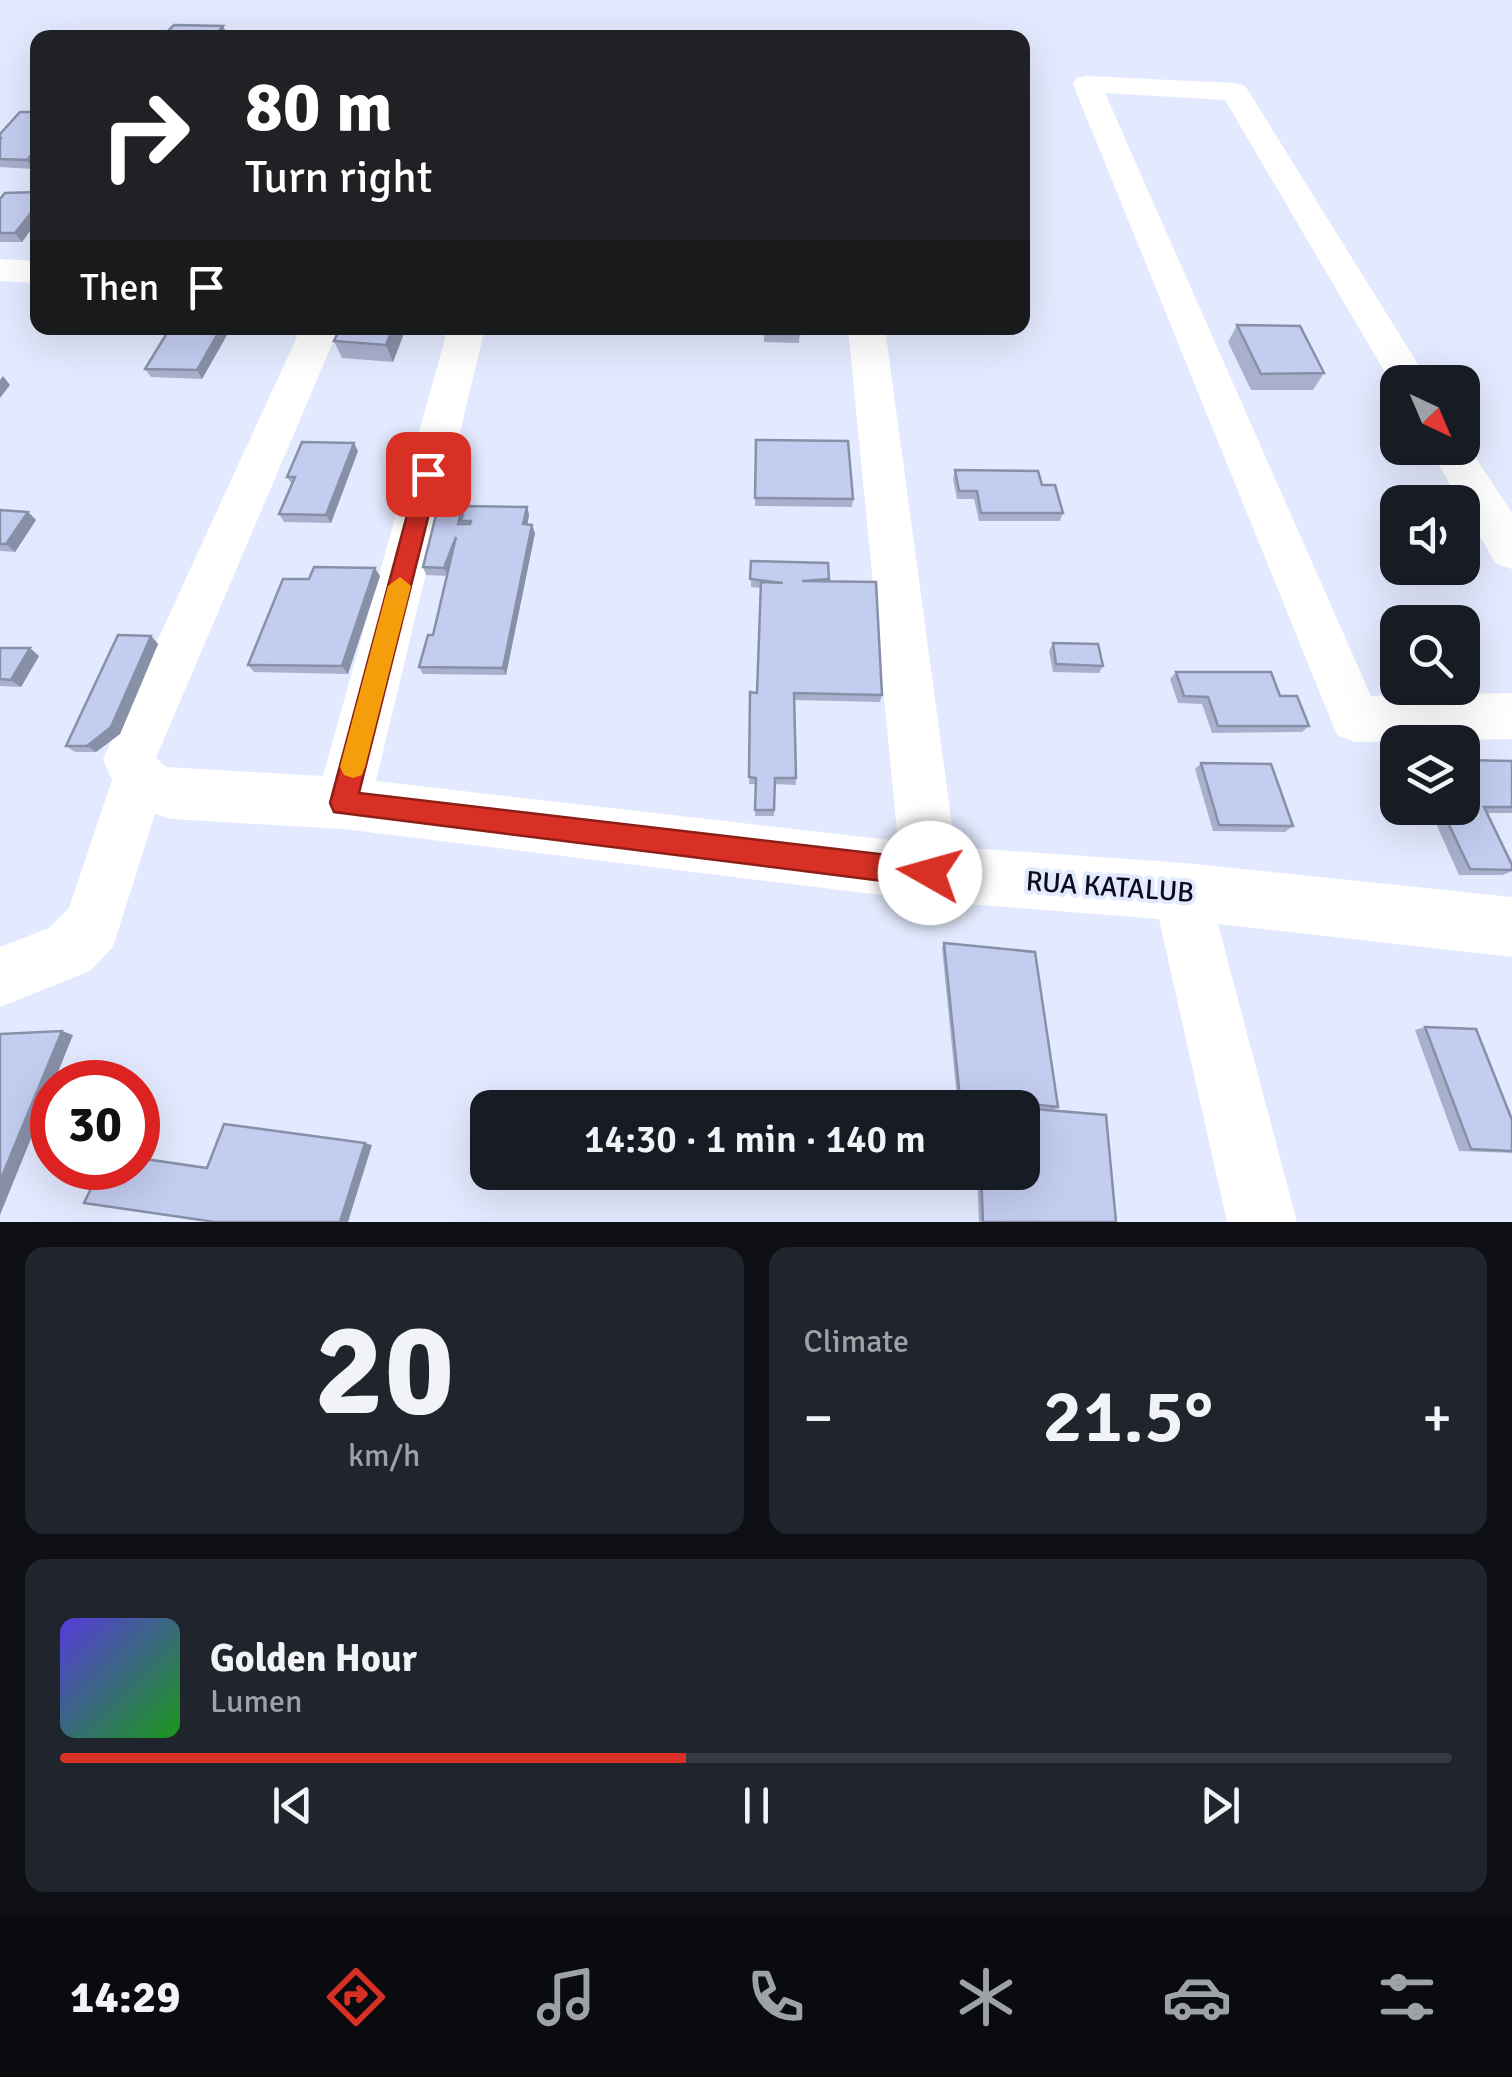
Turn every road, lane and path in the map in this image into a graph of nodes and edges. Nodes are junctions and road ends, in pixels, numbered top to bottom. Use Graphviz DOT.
graph roads {
  1 [pos="0,270"];
  2 [pos="30,272"];
  3 [pos="317,335"];
  4 [pos="464,335"];
  5 [pos="868,335"];
  6 [pos="1400,365"];
  7 [pos="1460,465"];
  8 [pos="1512,551"];
  9 [pos="1512,716"];
  10 [pos="133,770"];
  11 [pos="343,803"];
  12 [pos="930,873"];
  13 [pos="1185,892"];
  14 [pos="1512,927"];
  15 [pos="0,976"];
  16 [pos="1262,1222"];
  1 -- 2 [label="street"];
  3 -- 10 [label="street"];
  4 -- 11 [label="street"];
  5 -- 12 [label="street"];
  6 -- 9 [label="street"];
  7 -- 8 [label="street"];
  10 -- 11 [label="street, RUA KATALUB"];
  10 -- 15 [label="street"];
  11 -- 12 [label="street, RUA KATALUB"];
  12 -- 13 [label="street, RUA KATALUB"];
  13 -- 14 [label="street, RUA KATALUB"];
  13 -- 16 [label="street"];
}
